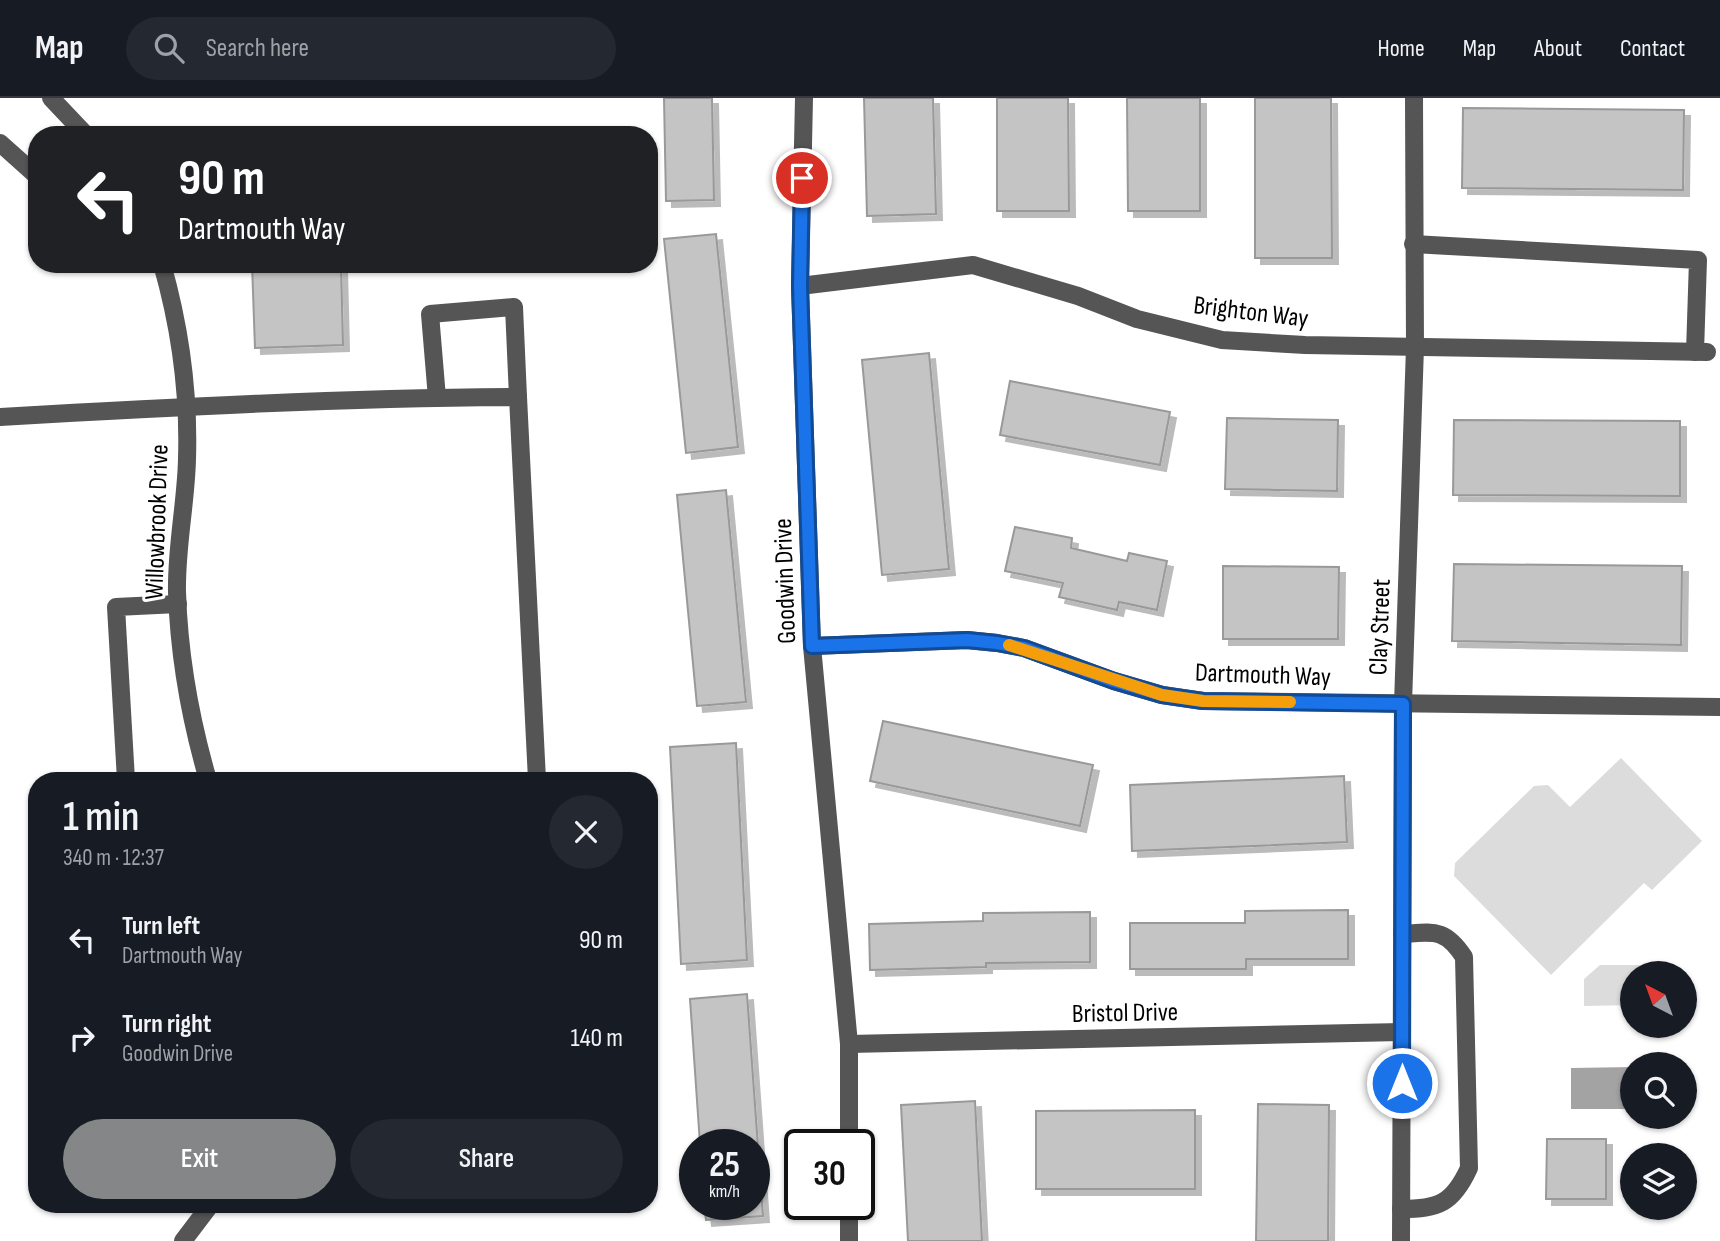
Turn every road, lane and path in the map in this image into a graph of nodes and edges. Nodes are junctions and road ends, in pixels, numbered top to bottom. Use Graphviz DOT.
graph roads {
  1 [pos="804,98"];
  2 [pos="1414,98"];
  3 [pos="60,101"];
  4 [pos="79,126"];
  5 [pos="0,143"];
  6 [pos="28,168"];
  7 [pos="1413,244"];
  8 [pos="164,273"];
  9 [pos="800,286"];
  10 [pos="1415,347"];
  11 [pos="518,397"];
  12 [pos="437,398"];
  13 [pos="185,406"];
  14 [pos="0,417"];
  15 [pos="178,604"];
  16 [pos="812,646"];
  17 [pos="1403,704"];
  18 [pos="1720,708"];
  19 [pos="126,772"];
  20 [pos="206,772"];
  21 [pos="537,772"];
  22 [pos="1402,933"];
  23 [pos="1402,1032"];
  24 [pos="849,1044"];
  25 [pos="849,1129"];
  26 [pos="1401,1209"];
  27 [pos="206,1213"];
  28 [pos="849,1220"];
  29 [pos="183,1241"];
  30 [pos="849,1241"];
  31 [pos="1401,1241"];
  1 -- 9 [label="street, Goodwin Drive"];
  2 -- 7 [label="street, Clay Street"];
  3 -- 4 [label="street"];
  5 -- 6 [label="street"];
  7 -- 10 [label="street, Clay Street"];
  7 -- 10 [label="street, Brighton Way"];
  8 -- 13 [label="street, Willowbrook Drive"];
  9 -- 10 [label="street, Brighton Way"];
  9 -- 16 [label="street, Goodwin Drive"];
  10 -- 17 [label="street, Clay Street"];
  11 -- 12 [label="street"];
  11 -- 12 [label="street"];
  11 -- 21 [label="street"];
  12 -- 13 [label="street"];
  13 -- 14 [label="street"];
  13 -- 15 [label="street, Willowbrook Drive"];
  15 -- 19 [label="street"];
  15 -- 20 [label="street, Willowbrook Drive"];
  16 -- 17 [label="street, Dartmouth Way"];
  16 -- 24 [label="street, Goodwin Drive"];
  17 -- 18 [label="street, Dartmouth Way"];
  17 -- 22 [label="street, Clay Street"];
  22 -- 23 [label="street, Clay Street"];
  22 -- 26 [label="street"];
  23 -- 24 [label="street, Bristol Drive"];
  23 -- 26 [label="street, Clay Street"];
  24 -- 25 [label="street, Goodwin Drive"];
  26 -- 31 [label="street, Clay Street"];
  27 -- 29 [label="street"];
  28 -- 30 [label="street"];
}
